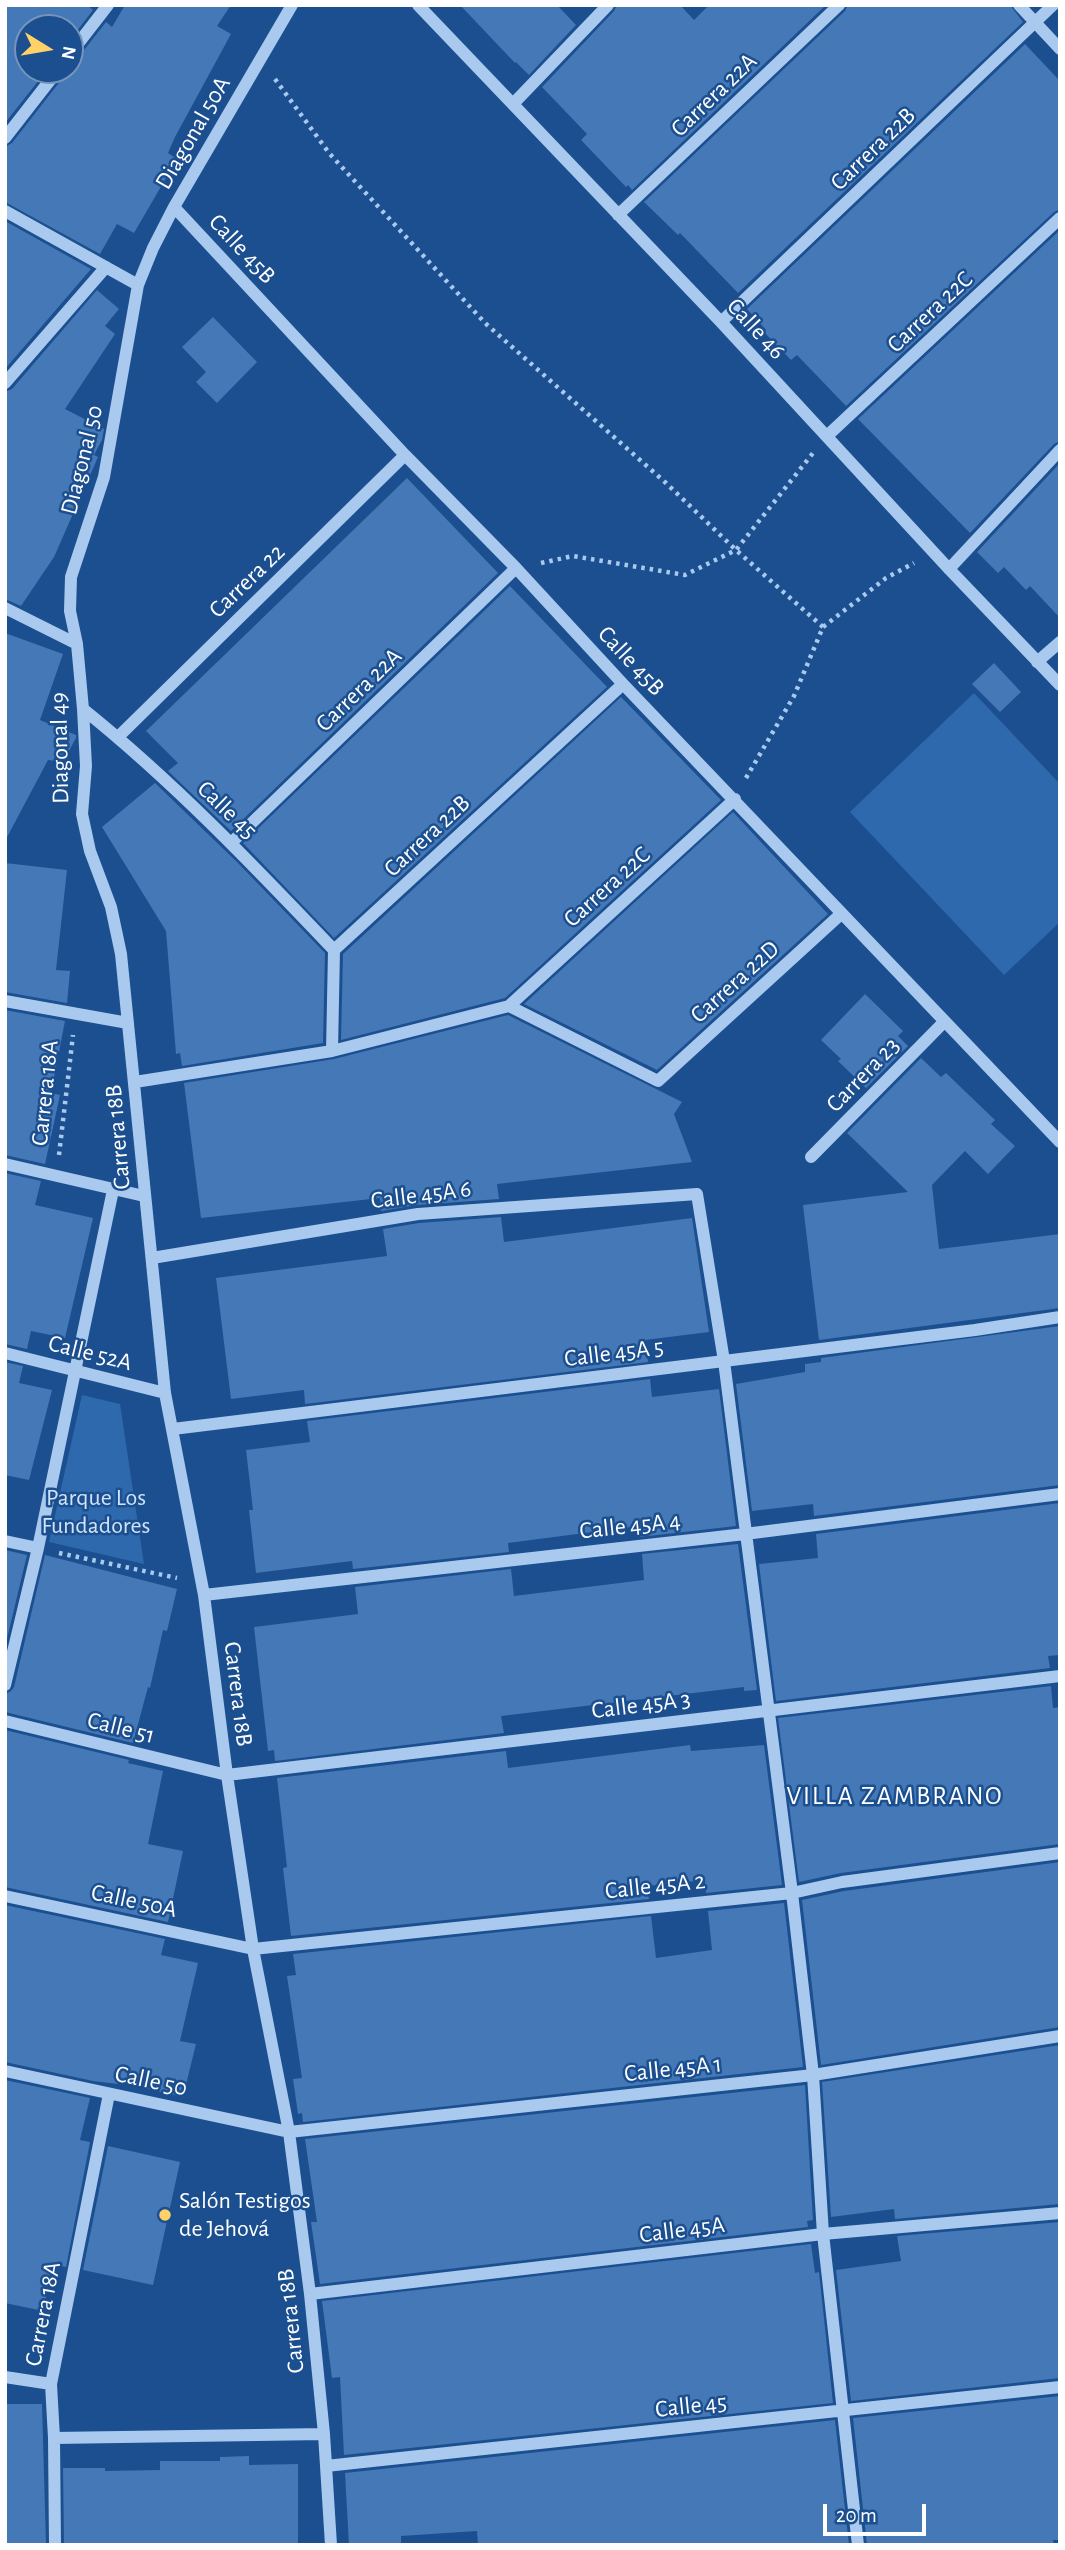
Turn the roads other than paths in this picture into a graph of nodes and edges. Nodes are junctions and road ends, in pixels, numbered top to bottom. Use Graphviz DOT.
graph roads {
  1 [pos="108,5"];
  2 [pos="292,5"];
  3 [pos="418,5"];
  4 [pos="608,5"];
  5 [pos="839,5"];
  6 [pos="1019,5"];
  7 [pos="1053,5"];
  8 [pos="1035,24"];
  9 [pos="84,36"];
  10 [pos="1060,49"];
  11 [pos="47,84"];
  12 [pos="513,104"];
  13 [pos="5,138"];
  14 [pos="174,207"];
  15 [pos="5,211"];
  16 [pos="618,215"];
  17 [pos="1060,218"];
  18 [pos="106,267"];
  19 [pos="138,285"];
  20 [pos="721,322"];
  21 [pos="5,383"];
  22 [pos="827,436"];
  23 [pos="1060,450"];
  24 [pos="405,455"];
  25 [pos="516,568"];
  26 [pos="949,569"];
  27 [pos="5,608"];
  28 [pos="1060,642"];
  29 [pos="77,644"];
  30 [pos="1037,662"];
  31 [pos="623,684"];
  32 [pos="1060,685"];
  33 [pos="83,709"];
  34 [pos="118,737"];
  35 [pos="734,799"];
  36 [pos="232,842"];
  37 [pos="90,851"];
  38 [pos="841,914"];
  39 [pos="334,950"];
  40 [pos="5,1001"];
  41 [pos="509,1006"];
  42 [pos="944,1022"];
  43 [pos="128,1023"];
  44 [pos="332,1051"];
  45 [pos="135,1082"];
  46 [pos="1060,1142"];
  47 [pos="811,1157"];
  48 [pos="5,1164"];
  49 [pos="113,1191"];
  50 [pos="144,1196"];
  51 [pos="152,1258"];
  52 [pos="1060,1317"];
  53 [pos="5,1353"];
  54 [pos="724,1361"];
  55 [pos="76,1371"];
  56 [pos="165,1394"];
  57 [pos="173,1429"];
  58 [pos="1060,1494"];
  59 [pos="745,1534"];
  60 [pos="5,1541"];
  61 [pos="38,1548"];
  62 [pos="203,1589"];
  63 [pos="1060,1676"];
  64 [pos="5,1685"];
  65 [pos="768,1712"];
  66 [pos="5,1721"];
  67 [pos="227,1775"];
  68 [pos="1060,1853"];
  69 [pos="792,1893"];
  70 [pos="5,1896"];
  71 [pos="253,1949"];
  72 [pos="1060,2036"];
  73 [pos="5,2071"];
  74 [pos="813,2075"];
  75 [pos="109,2094"];
  76 [pos="289,2132"];
  77 [pos="1060,2213"];
  78 [pos="823,2234"];
  79 [pos="310,2294"];
  80 [pos="5,2377"];
  81 [pos="51,2384"];
  82 [pos="1060,2387"];
  83 [pos="843,2411"];
  84 [pos="324,2434"];
  85 [pos="54,2438"];
  86 [pos="326,2466"];
  87 [pos="55,2545"];
  88 [pos="331,2545"];
  89 [pos="858,2545"];
  1 -- 9 [label="street"];
  2 -- 14 [label="street, Diagonal 50A"];
  3 -- 12 [label="street, Calle 46"];
  4 -- 12 [label="street"];
  5 -- 16 [label="street, Carrera 22A"];
  6 -- 8 [label="street"];
  7 -- 8 [label="street, Carrera 22B"];
  8 -- 10 [label="street"];
  8 -- 20 [label="street, Carrera 22B"];
  11 -- 13 [label="street"];
  12 -- 16 [label="street, Calle 46"];
  14 -- 19 [label="street, Diagonal 50A"];
  14 -- 24 [label="street, Calle 45B"];
  15 -- 18 [label="street"];
  16 -- 20 [label="street, Calle 46"];
  17 -- 22 [label="street, Carrera 22C"];
  18 -- 19 [label="street"];
  18 -- 21 [label="street"];
  19 -- 29 [label="street, Diagonal 50"];
  20 -- 22 [label="street, Calle 46"];
  22 -- 26 [label="street, Calle 46"];
  23 -- 26 [label="street"];
  24 -- 25 [label="street, Calle 45B"];
  24 -- 34 [label="street, Carrera 22"];
  25 -- 31 [label="street, Calle 45B"];
  25 -- 36 [label="street, Carrera 22A"];
  26 -- 30 [label="street, Calle 46"];
  27 -- 29 [label="street"];
  28 -- 30 [label="street"];
  29 -- 33 [label="street, Diagonal 49"];
  30 -- 32 [label="street, Calle 46"];
  31 -- 35 [label="street, Calle 45B"];
  31 -- 39 [label="street, Carrera 22B"];
  33 -- 34 [label="street, Calle 45"];
  33 -- 37 [label="street, Diagonal 49"];
  34 -- 36 [label="street, Calle 45"];
  35 -- 38 [label="street, Calle 45B"];
  35 -- 41 [label="street, Carrera 22C"];
  36 -- 39 [label="street, Calle 45"];
  37 -- 43 [label="street, Carrera 18B"];
  38 -- 41 [label="street, Carrera 22D"];
  38 -- 42 [label="street, Calle 45B"];
  39 -- 44 [label="street"];
  40 -- 43 [label="street"];
  41 -- 44 [label="street"];
  42 -- 46 [label="street, Calle 45B"];
  42 -- 47 [label="street, Carrera 23"];
  43 -- 45 [label="street, Carrera 18B"];
  44 -- 45 [label="street"];
  45 -- 50 [label="street, Carrera 18B"];
  48 -- 49 [label="street"];
  49 -- 50 [label="street"];
  49 -- 55 [label="street"];
  50 -- 51 [label="street, Carrera 18B"];
  51 -- 54 [label="street, Calle 45A 6"];
  51 -- 56 [label="street, Carrera 18B"];
  52 -- 54 [label="street, Calle 45A 5"];
  53 -- 55 [label="street, Calle 52A"];
  54 -- 57 [label="street, Calle 45A 5"];
  54 -- 59 [label="street"];
  55 -- 56 [label="street, Calle 52A"];
  55 -- 61 [label="street"];
  56 -- 57 [label="street, Carrera 18B"];
  57 -- 62 [label="street, Carrera 18B"];
  58 -- 59 [label="street, Calle 45A 4"];
  59 -- 62 [label="street, Calle 45A 4"];
  59 -- 65 [label="street"];
  60 -- 61 [label="street"];
  61 -- 64 [label="street"];
  62 -- 67 [label="street, Carrera 18B"];
  63 -- 65 [label="street, Calle 45A 3"];
  65 -- 67 [label="street, Calle 45A 3"];
  65 -- 69 [label="street"];
  66 -- 67 [label="street, Calle 51"];
  67 -- 71 [label="street, Carrera 18B"];
  68 -- 69 [label="street, Calle 45A 2"];
  69 -- 71 [label="street, Calle 45A 2"];
  69 -- 74 [label="street"];
  70 -- 71 [label="street, Calle 50A"];
  71 -- 76 [label="street, Carrera 18B"];
  72 -- 74 [label="street, Calle 45A 1"];
  73 -- 75 [label="street, Calle 50"];
  74 -- 76 [label="street, Calle 45A 1"];
  74 -- 78 [label="street"];
  75 -- 76 [label="street, Calle 50"];
  75 -- 81 [label="street, Carrera 18A"];
  76 -- 79 [label="street, Carrera 18B"];
  77 -- 78 [label="street, Calle 45A"];
  78 -- 79 [label="street, Calle 45A"];
  78 -- 83 [label="street"];
  79 -- 84 [label="street, Carrera 18B"];
  80 -- 81 [label="street"];
  81 -- 85 [label="street, Carrera 18A"];
  82 -- 83 [label="street, Calle 45"];
  83 -- 86 [label="street, Calle 45"];
  83 -- 89 [label="street"];
  84 -- 85 [label="street"];
  84 -- 86 [label="street, Carrera 18B"];
  85 -- 87 [label="street, Carrera 18A"];
  86 -- 88 [label="street, Carrera 18B"];
}
